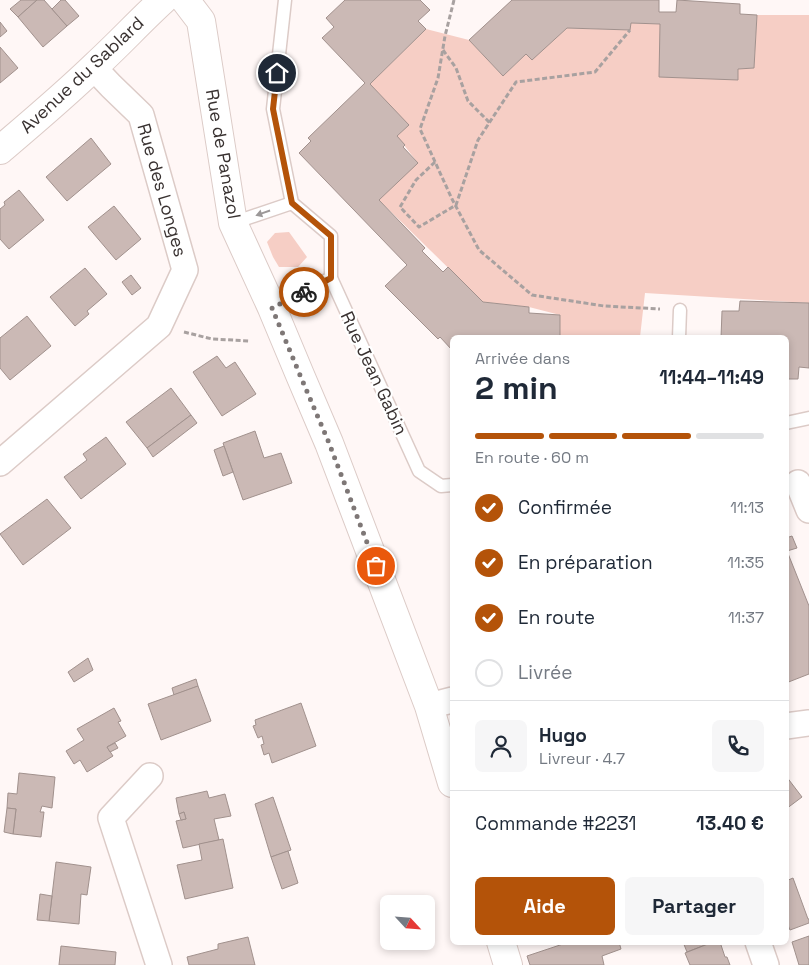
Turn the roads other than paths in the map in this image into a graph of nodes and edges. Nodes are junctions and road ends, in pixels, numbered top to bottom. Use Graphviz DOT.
graph roads {
  1 [pos="163,0"];
  2 [pos="185,0"];
  3 [pos="284,0"];
  4 [pos="94,68"];
  5 [pos="0,150"];
  6 [pos="292,203"];
  7 [pos="233,223"];
  8 [pos="331,278"];
  9 [pos="272,308"];
  10 [pos="680,310"];
  11 [pos="679,335"];
  12 [pos="809,418"];
  13 [pos="789,422"];
  14 [pos="0,463"];
  15 [pos="798,483"];
  16 [pos="450,485"];
  17 [pos="809,510"];
  18 [pos="441,703"];
  19 [pos="809,723"];
  20 [pos="789,726"];
  21 [pos="450,768"];
  22 [pos="150,776"];
  23 [pos="502,945"];
  24 [pos="759,945"];
  25 [pos="159,965"];
  26 [pos="508,965"];
  27 [pos="766,965"];
  1 -- 4 [label="street, Avenue du Sablard"];
  2 -- 7 [label="street, Rue de Panazol"];
  3 -- 6 [label="lane"];
  4 -- 5 [label="street, Avenue du Sablard"];
  4 -- 14 [label="street, Rue des Longes"];
  6 -- 7 [label="lane, one-way"];
  6 -- 8 [label="lane, Rue Jean Gabin"];
  7 -- 9 [label="street, Rue de Panazol"];
  8 -- 9 [label="lane"];
  8 -- 16 [label="lane, Rue Jean Gabin"];
  9 -- 18 [label="street, Rue de Panazol"];
  10 -- 11 [label="lane"];
  12 -- 13 [label="lane"];
  15 -- 17 [label="street"];
  18 -- 21 [label="street, Rue de Panazol"];
  19 -- 20 [label="street"];
  22 -- 25 [label="street"];
  23 -- 26 [label="street"];
  24 -- 27 [label="street"];
}
